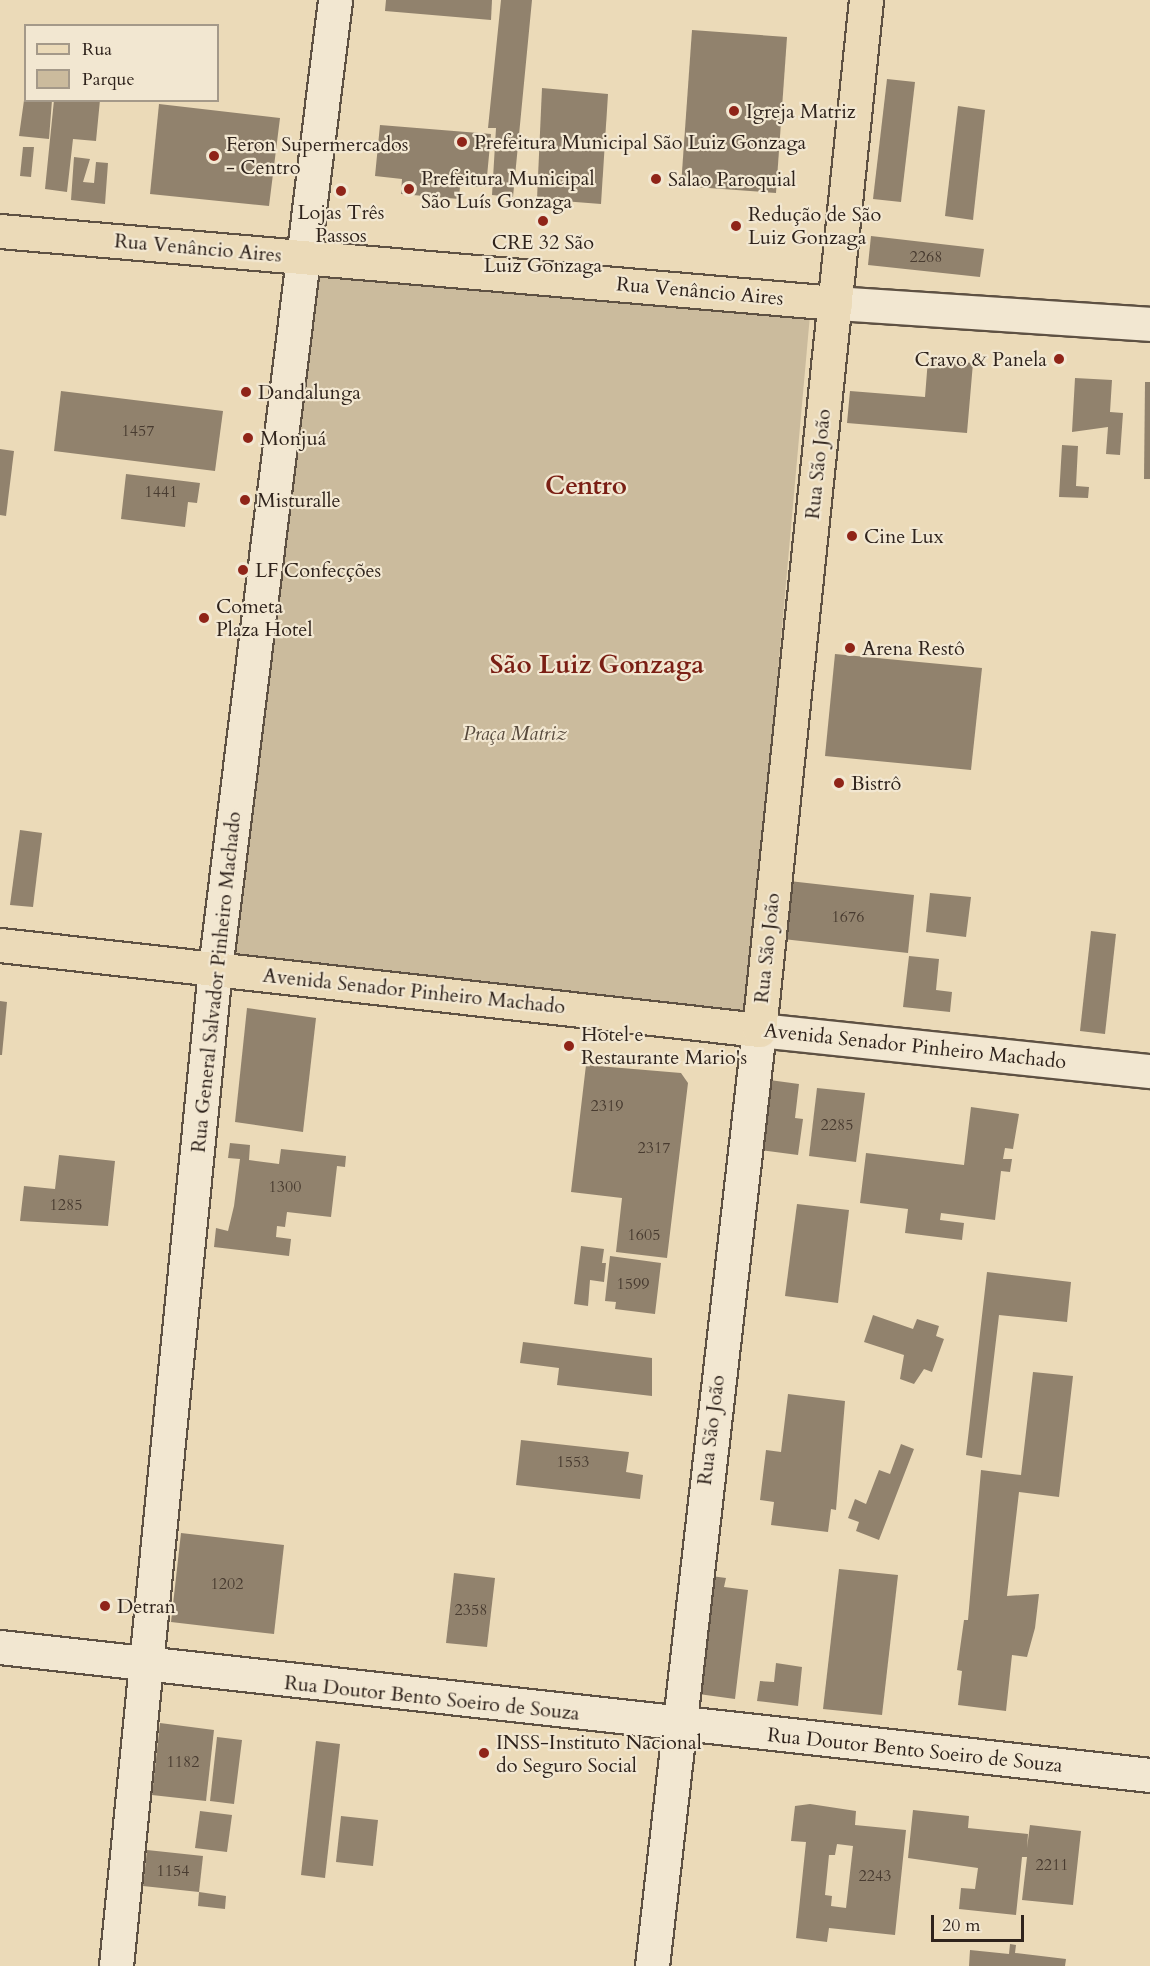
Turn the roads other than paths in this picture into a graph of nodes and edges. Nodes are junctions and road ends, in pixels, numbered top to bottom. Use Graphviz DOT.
graph roads {
  1 [pos="335,0"];
  2 [pos="866,0"];
  3 [pos="0,231"];
  4 [pos="302,256"];
  5 [pos="835,303"];
  6 [pos="1150,324"];
  7 [pos="0,945"];
  8 [pos="215,969"];
  9 [pos="759,1030"];
  10 [pos="1150,1071"];
  11 [pos="0,1647"];
  12 [pos="149,1667"];
  13 [pos="676,1725"];
  14 [pos="1150,1775"];
  15 [pos="116,1966"];
  16 [pos="652,1966"];
  1 -- 4 [label="street, Rua General Salvador Pinheiro Machado"];
  2 -- 5 [label="main road, Rua São João"];
  3 -- 4 [label="main road, Rua Venâncio Aires"];
  4 -- 5 [label="main road, Rua Venâncio Aires"];
  4 -- 8 [label="street, Rua General Salvador Pinheiro Machado"];
  5 -- 6 [label="street, Rua Venâncio Aires"];
  5 -- 9 [label="main road, Rua São João"];
  7 -- 8 [label="main road, Avenida Senador Pinheiro Machado"];
  8 -- 9 [label="main road, Avenida Senador Pinheiro Machado"];
  8 -- 12 [label="street, Rua General Salvador Pinheiro Machado"];
  9 -- 10 [label="street, Avenida Senador Pinheiro Machado"];
  9 -- 13 [label="street, Rua São João"];
  11 -- 12 [label="street, Rua Doutor Bento Soeiro de Souza"];
  12 -- 13 [label="street, Rua Doutor Bento Soeiro de Souza"];
  12 -- 15 [label="street, Rua General Salvador Pinheiro Machado"];
  13 -- 14 [label="street, Rua Doutor Bento Soeiro de Souza"];
  13 -- 16 [label="street, Rua São João"];
}
